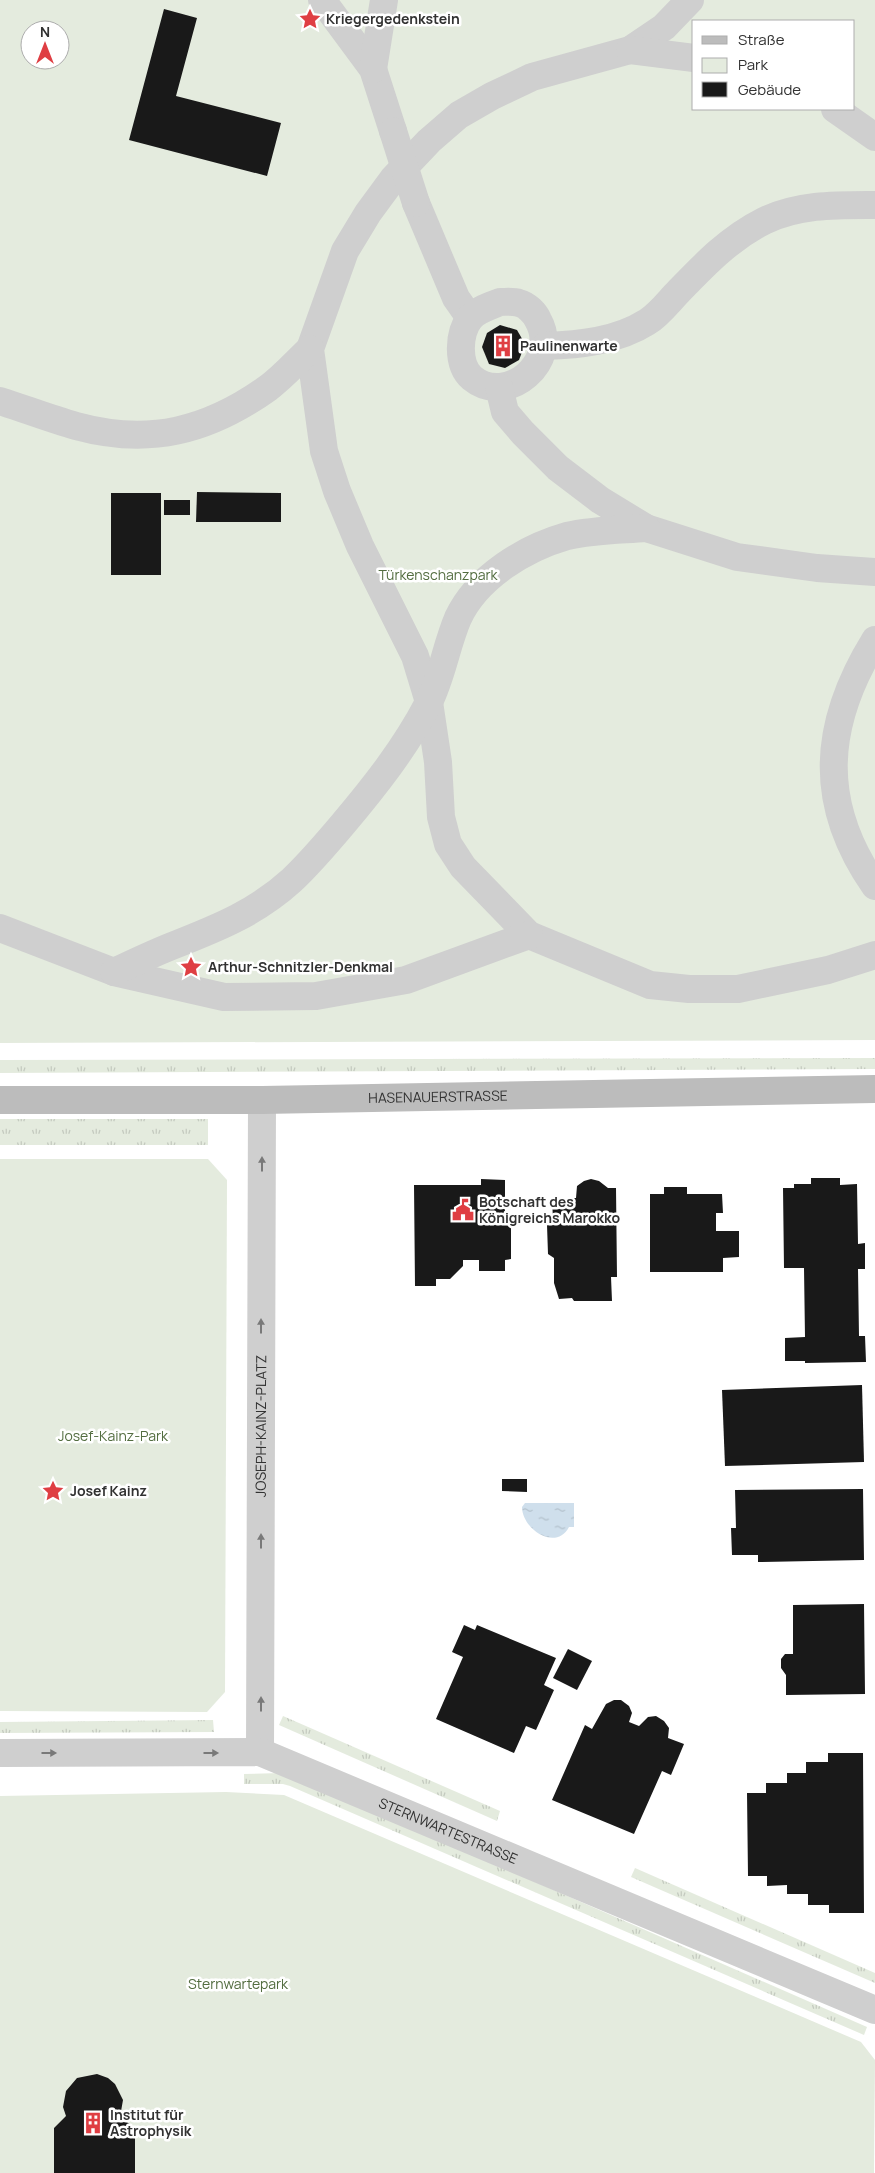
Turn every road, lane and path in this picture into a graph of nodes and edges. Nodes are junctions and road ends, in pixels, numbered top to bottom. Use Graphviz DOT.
graph roads {
  1 [pos="322,0"];
  2 [pos="384,0"];
  3 [pos="690,0"];
  4 [pos="630,50"];
  5 [pos="692,58"];
  6 [pos="373,69"];
  7 [pos="836,110"];
  8 [pos="875,137"];
  9 [pos="875,204"];
  10 [pos="470,318"];
  11 [pos="545,346"];
  12 [pos="310,349"];
  13 [pos="499,387"];
  14 [pos="0,401"];
  15 [pos="646,528"];
  16 [pos="875,572"];
  17 [pos="875,640"];
  18 [pos="429,702"];
  19 [pos="875,886"];
  20 [pos="0,928"];
  21 [pos="530,935"];
  22 [pos="875,955"];
  23 [pos="114,972"];
  24 [pos="875,1090"];
  25 [pos="0,1100"];
  26 [pos="262,1100"];
  27 [pos="260,1752"];
  28 [pos="0,1753"];
  29 [pos="875,2010"];
  1 -- 6 [label="street"];
  2 -- 6 [label="street"];
  3 -- 4 [label="street"];
  4 -- 5 [label="street"];
  4 -- 12 [label="street"];
  6 -- 10 [label="street, bridge"];
  7 -- 8 [label="street"];
  9 -- 11 [label="street"];
  10 -- 11 [label="street"];
  10 -- 13 [label="street"];
  11 -- 13 [label="street"];
  12 -- 14 [label="street"];
  12 -- 18 [label="street"];
  13 -- 15 [label="street"];
  15 -- 16 [label="street"];
  15 -- 18 [label="street"];
  17 -- 19 [label="street"];
  18 -- 21 [label="street"];
  18 -- 23 [label="street"];
  20 -- 23 [label="street"];
  21 -- 22 [label="street"];
  21 -- 23 [label="street"];
  24 -- 26 [label="street, HASENAUERSTRASSE"];
  25 -- 26 [label="street, HASENAUERSTRASSE"];
  27 -- 26 [label="street, JOSEPH-KAINZ-PLATZ, one-way"];
  28 -- 27 [label="street, STERNWARTESTRASSE, one-way"];
  27 -- 29 [label="street, STERNWARTESTRASSE"];
}
